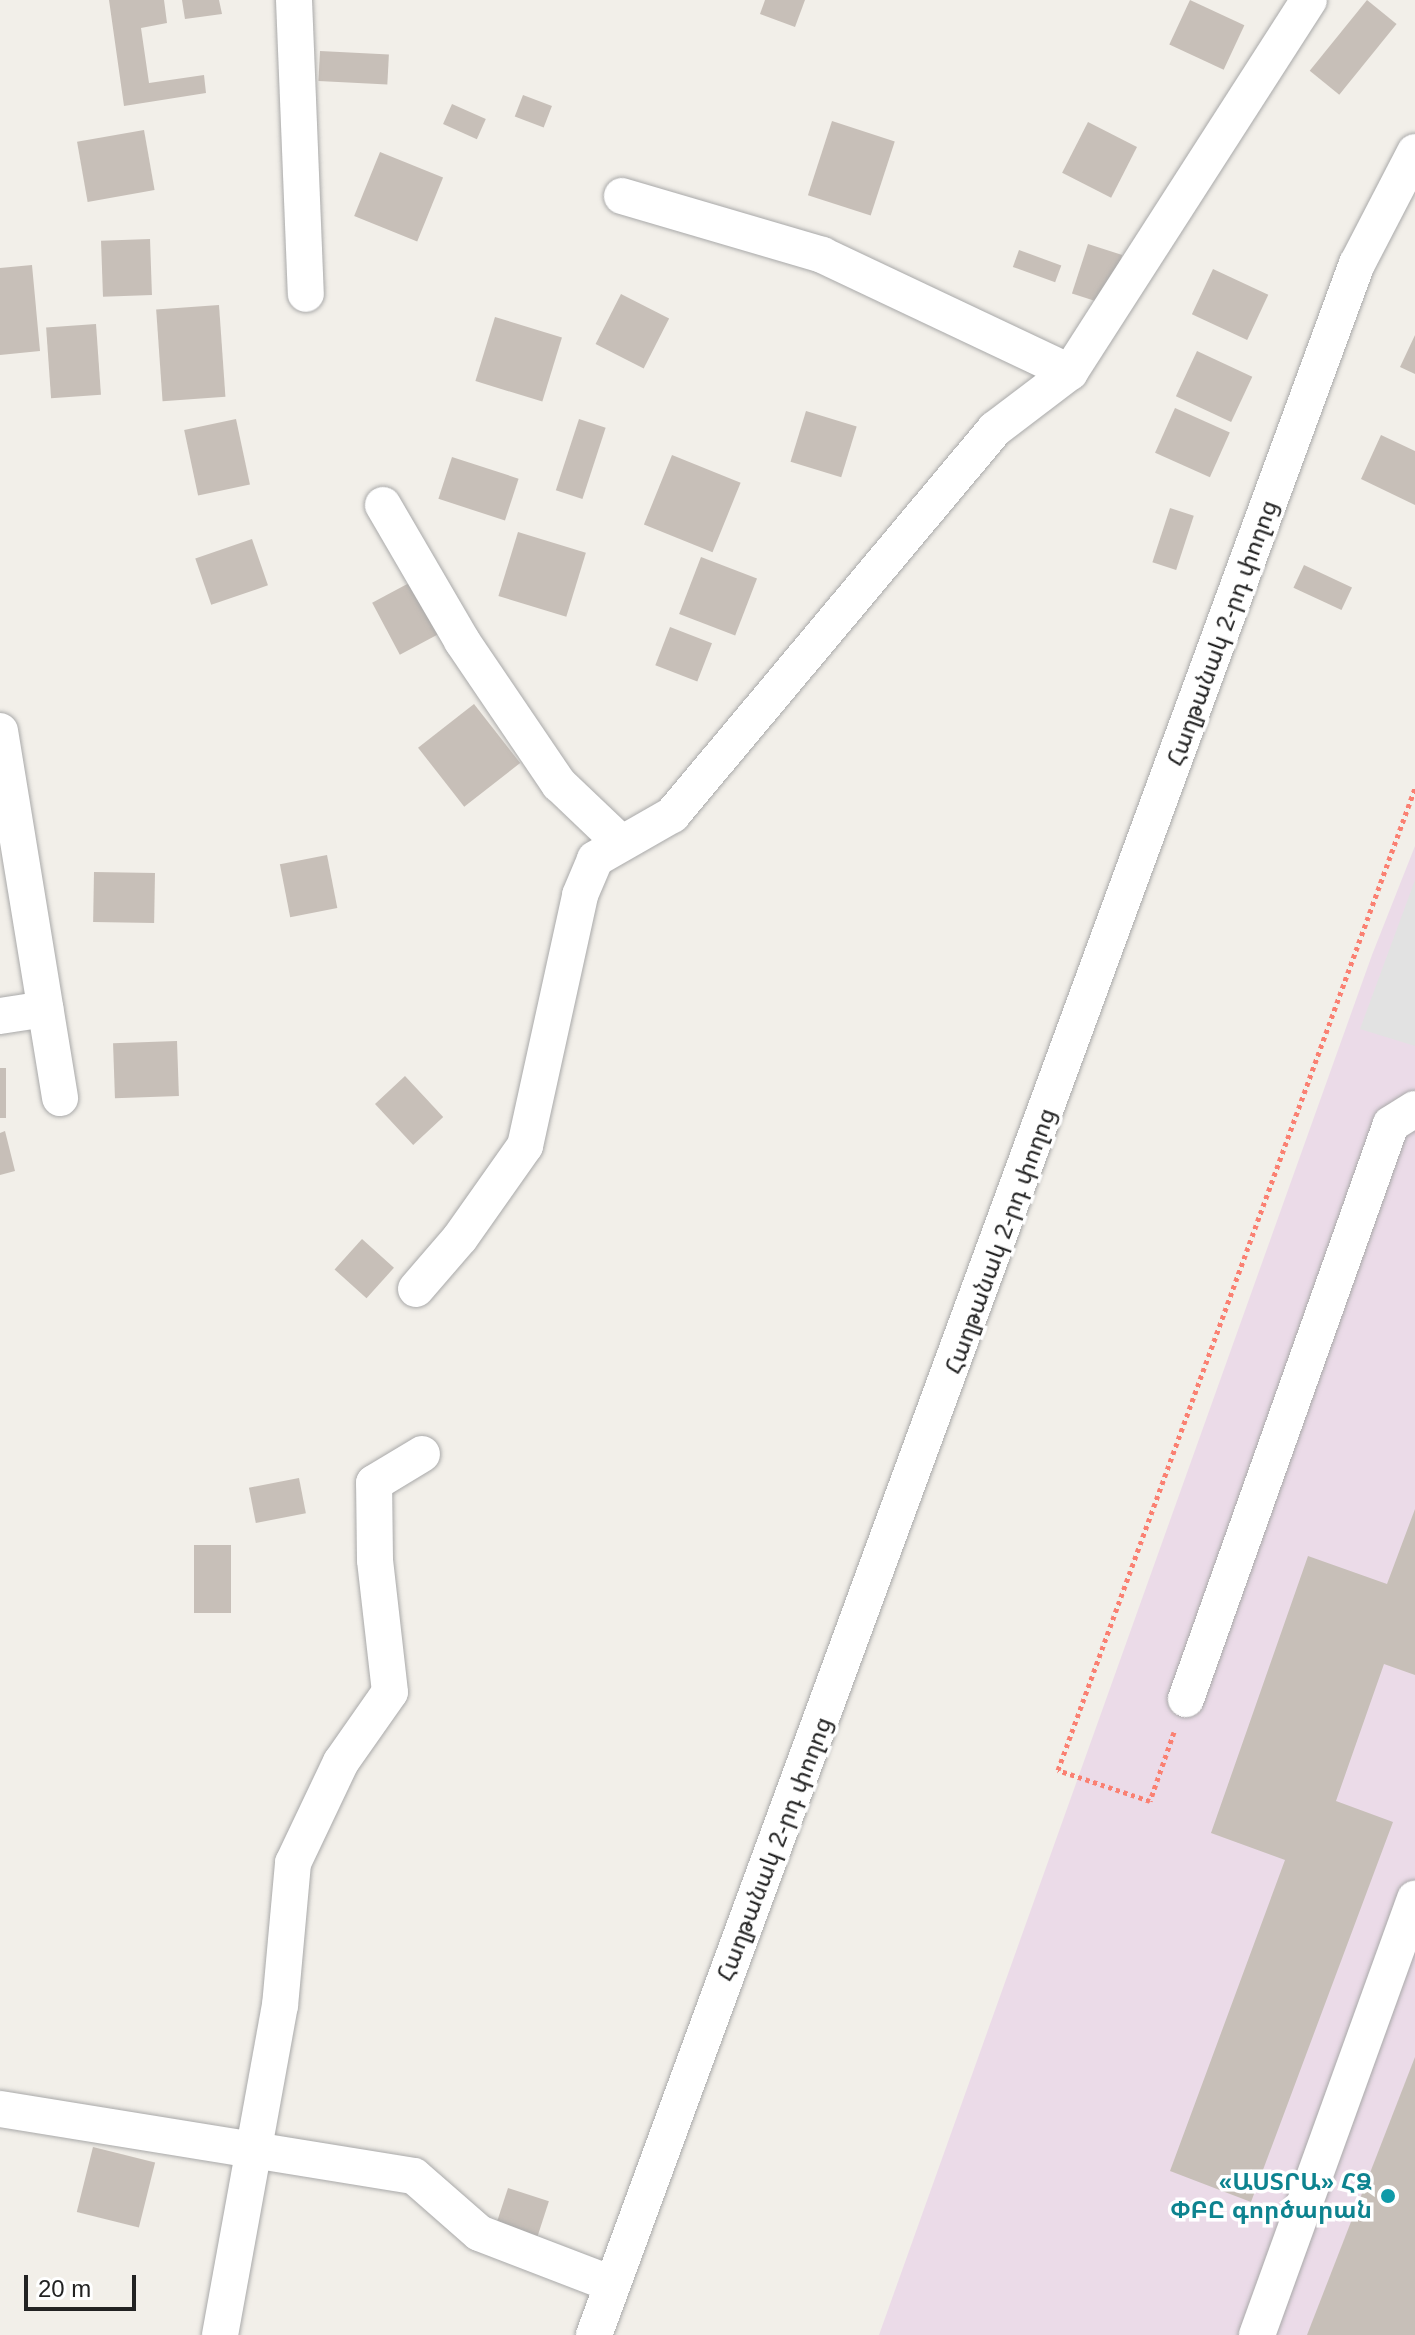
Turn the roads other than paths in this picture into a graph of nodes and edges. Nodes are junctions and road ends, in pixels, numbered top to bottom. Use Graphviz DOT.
graph roads {
  1 [pos="294,0"];
  2 [pos="1309,0"];
  3 [pos="1415,152"];
  4 [pos="622,196"];
  5 [pos="306,294"];
  6 [pos="1070,372"];
  7 [pos="383,505"];
  8 [pos="0,731"];
  9 [pos="620,842"];
  10 [pos="45,1009"];
  11 [pos="0,1016"];
  12 [pos="60,1098"];
  13 [pos="1415,1109"];
  14 [pos="416,1289"];
  15 [pos="422,1454"];
  16 [pos="1186,1699"];
  17 [pos="1415,1899"];
  18 [pos="0,2109"];
  19 [pos="253,2148"];
  20 [pos="612,2284"];
  21 [pos="220,2335"];
  22 [pos="594,2335"];
  23 [pos="1257,2335"];
  1 -- 5 [label="street"];
  2 -- 6 [label="street"];
  3 -- 20 [label="street, Հաղթանակ 2-րդ փողոց"];
  4 -- 6 [label="street"];
  6 -- 9 [label="street"];
  7 -- 9 [label="street"];
  8 -- 10 [label="street"];
  9 -- 14 [label="street"];
  10 -- 11 [label="street"];
  10 -- 12 [label="street"];
  13 -- 16 [label="street"];
  15 -- 19 [label="street"];
  17 -- 23 [label="street"];
  18 -- 19 [label="street"];
  19 -- 20 [label="street"];
  19 -- 21 [label="street"];
  20 -- 22 [label="street, Հաղթանակ 2-րդ փողոց"];
}
